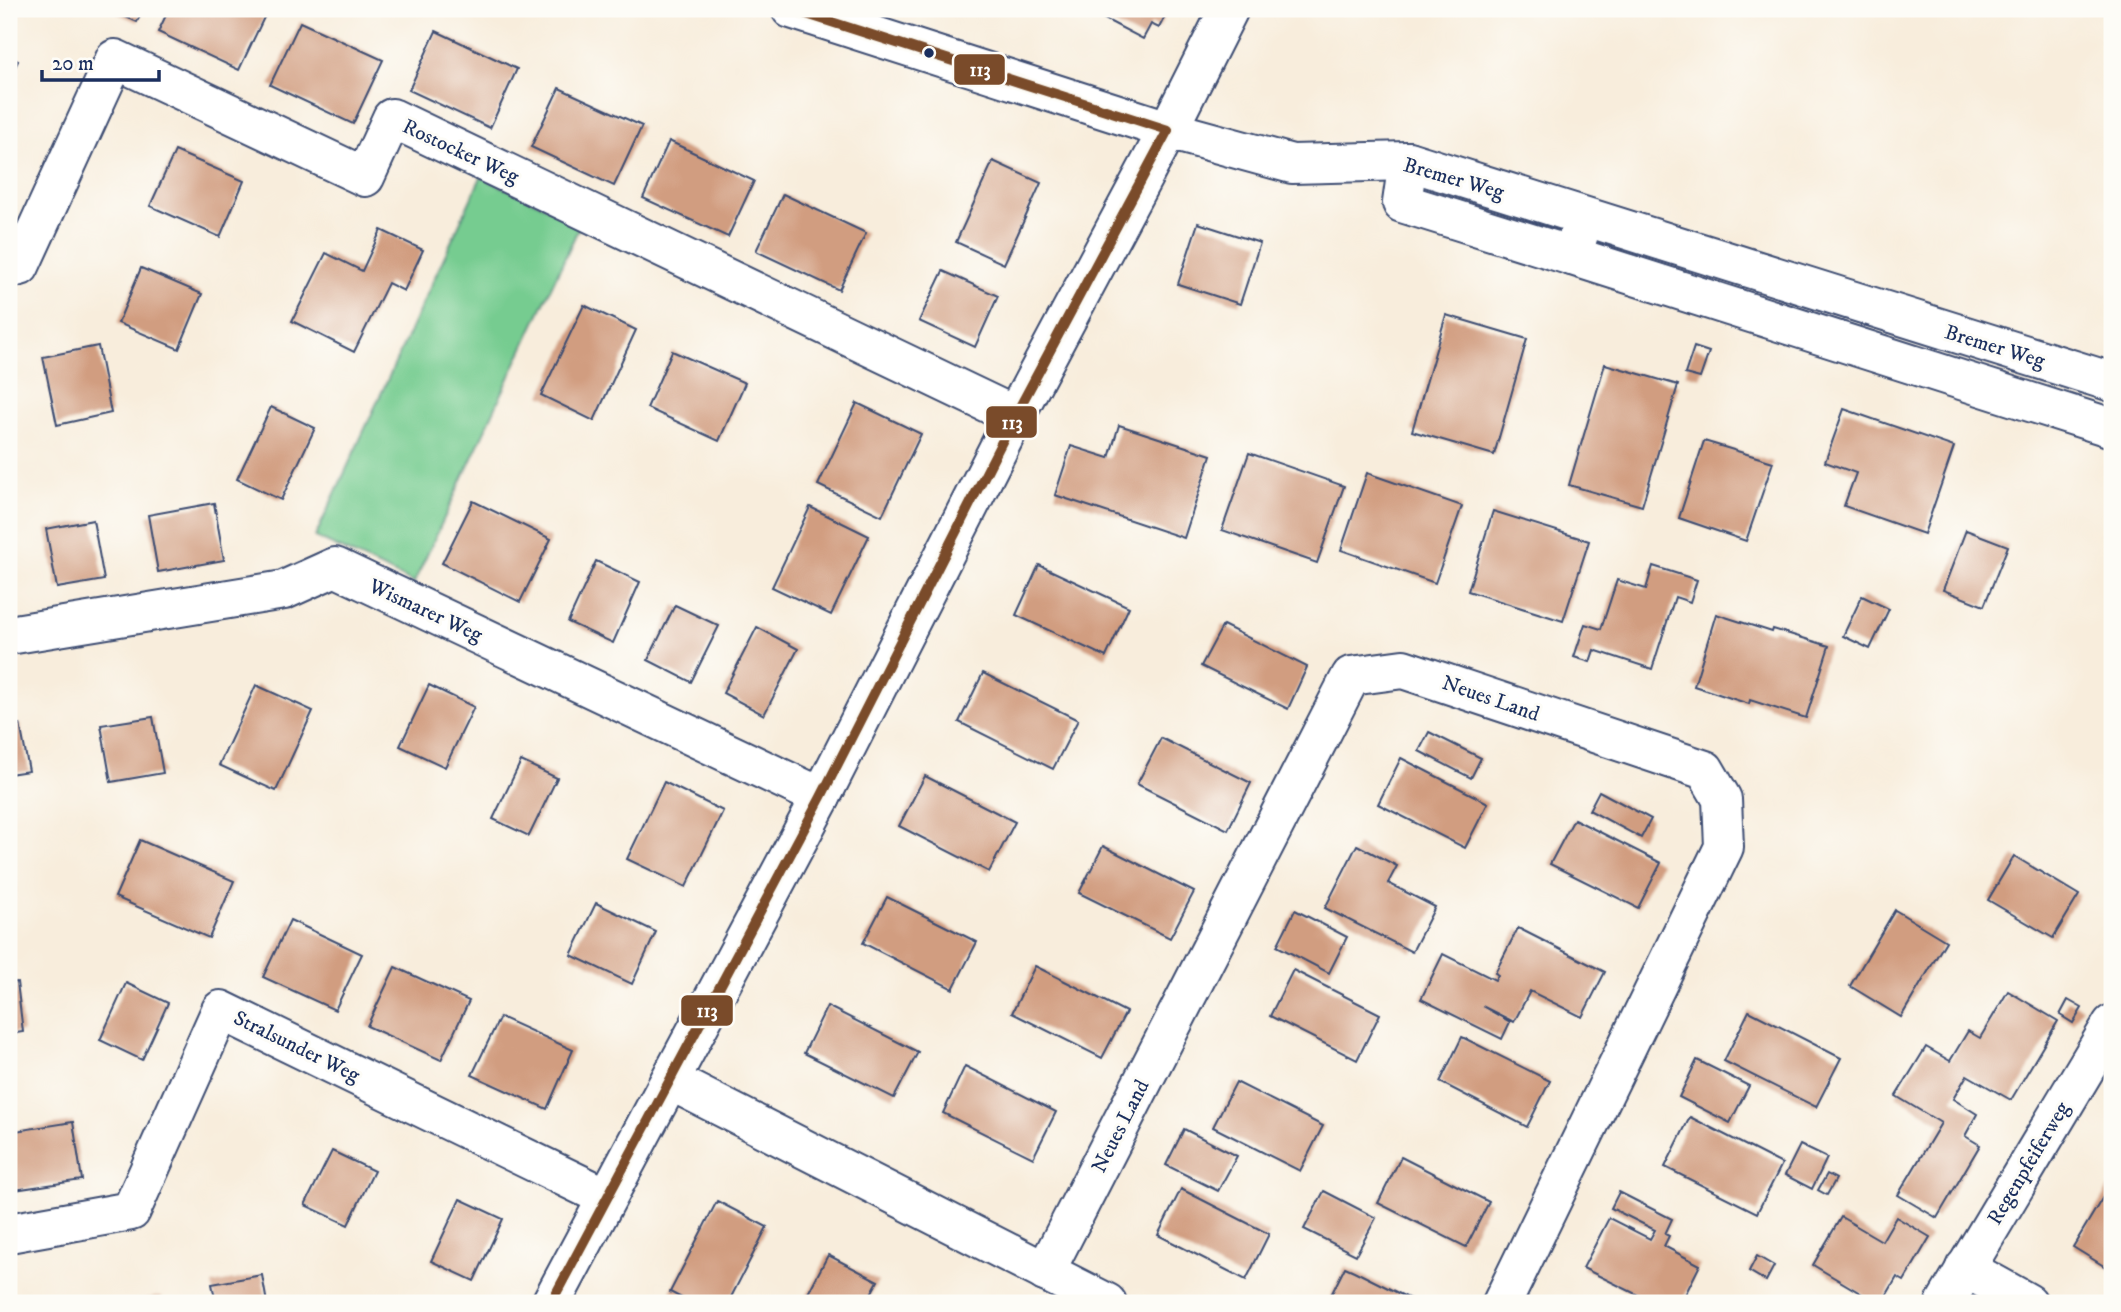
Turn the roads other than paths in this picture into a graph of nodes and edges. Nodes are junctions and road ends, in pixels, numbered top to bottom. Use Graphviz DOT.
graph roads {
  1 [pos="791,9"];
  2 [pos="1229,9"];
  3 [pos="1168,130"];
  4 [pos="1408,161"];
  5 [pos="1584,218"];
  6 [pos="1572,256"];
  7 [pos="9,269"];
  8 [pos="1869,306"];
  9 [pos="1857,346"];
  10 [pos="2112,382"];
  11 [pos="1015,416"];
  12 [pos="2112,428"];
  13 [pos="9,635"];
  14 [pos="821,797"];
  15 [pos="2112,1024"];
  16 [pos="671,1081"];
  17 [pos="607,1197"];
  18 [pos="9,1233"];
  19 [pos="1965,1268"];
  20 [pos="1045,1272"];
  21 [pos="551,1303"];
  22 [pos="1107,1303"];
  23 [pos="1502,1303"];
  24 [pos="1945,1303"];
  25 [pos="2028,1303"];
  1 -- 3 [label="street, Bremer Weg"];
  2 -- 3 [label="street"];
  3 -- 4 [label="street, Bremer Weg"];
  3 -- 11 [label="street"];
  4 -- 5 [label="street, Bremer Weg"];
  4 -- 6 [label="street"];
  5 -- 6 [label="street"];
  5 -- 8 [label="street, Bremer Weg"];
  6 -- 9 [label="street"];
  7 -- 11 [label="street, Rostocker Weg"];
  8 -- 9 [label="street"];
  8 -- 10 [label="street, Bremer Weg"];
  9 -- 12 [label="street"];
  11 -- 14 [label="street"];
  13 -- 14 [label="street, Wismarer Weg"];
  14 -- 16 [label="street"];
  15 -- 19 [label="street, Regenpfeiferweg"];
  16 -- 17 [label="street"];
  16 -- 20 [label="street"];
  17 -- 18 [label="street, Stralsunder Weg"];
  17 -- 21 [label="street"];
  19 -- 24 [label="street, Regenpfeiferweg"];
  19 -- 25 [label="street"];
  20 -- 22 [label="street"];
  20 -- 23 [label="street, Neues Land"];
}
